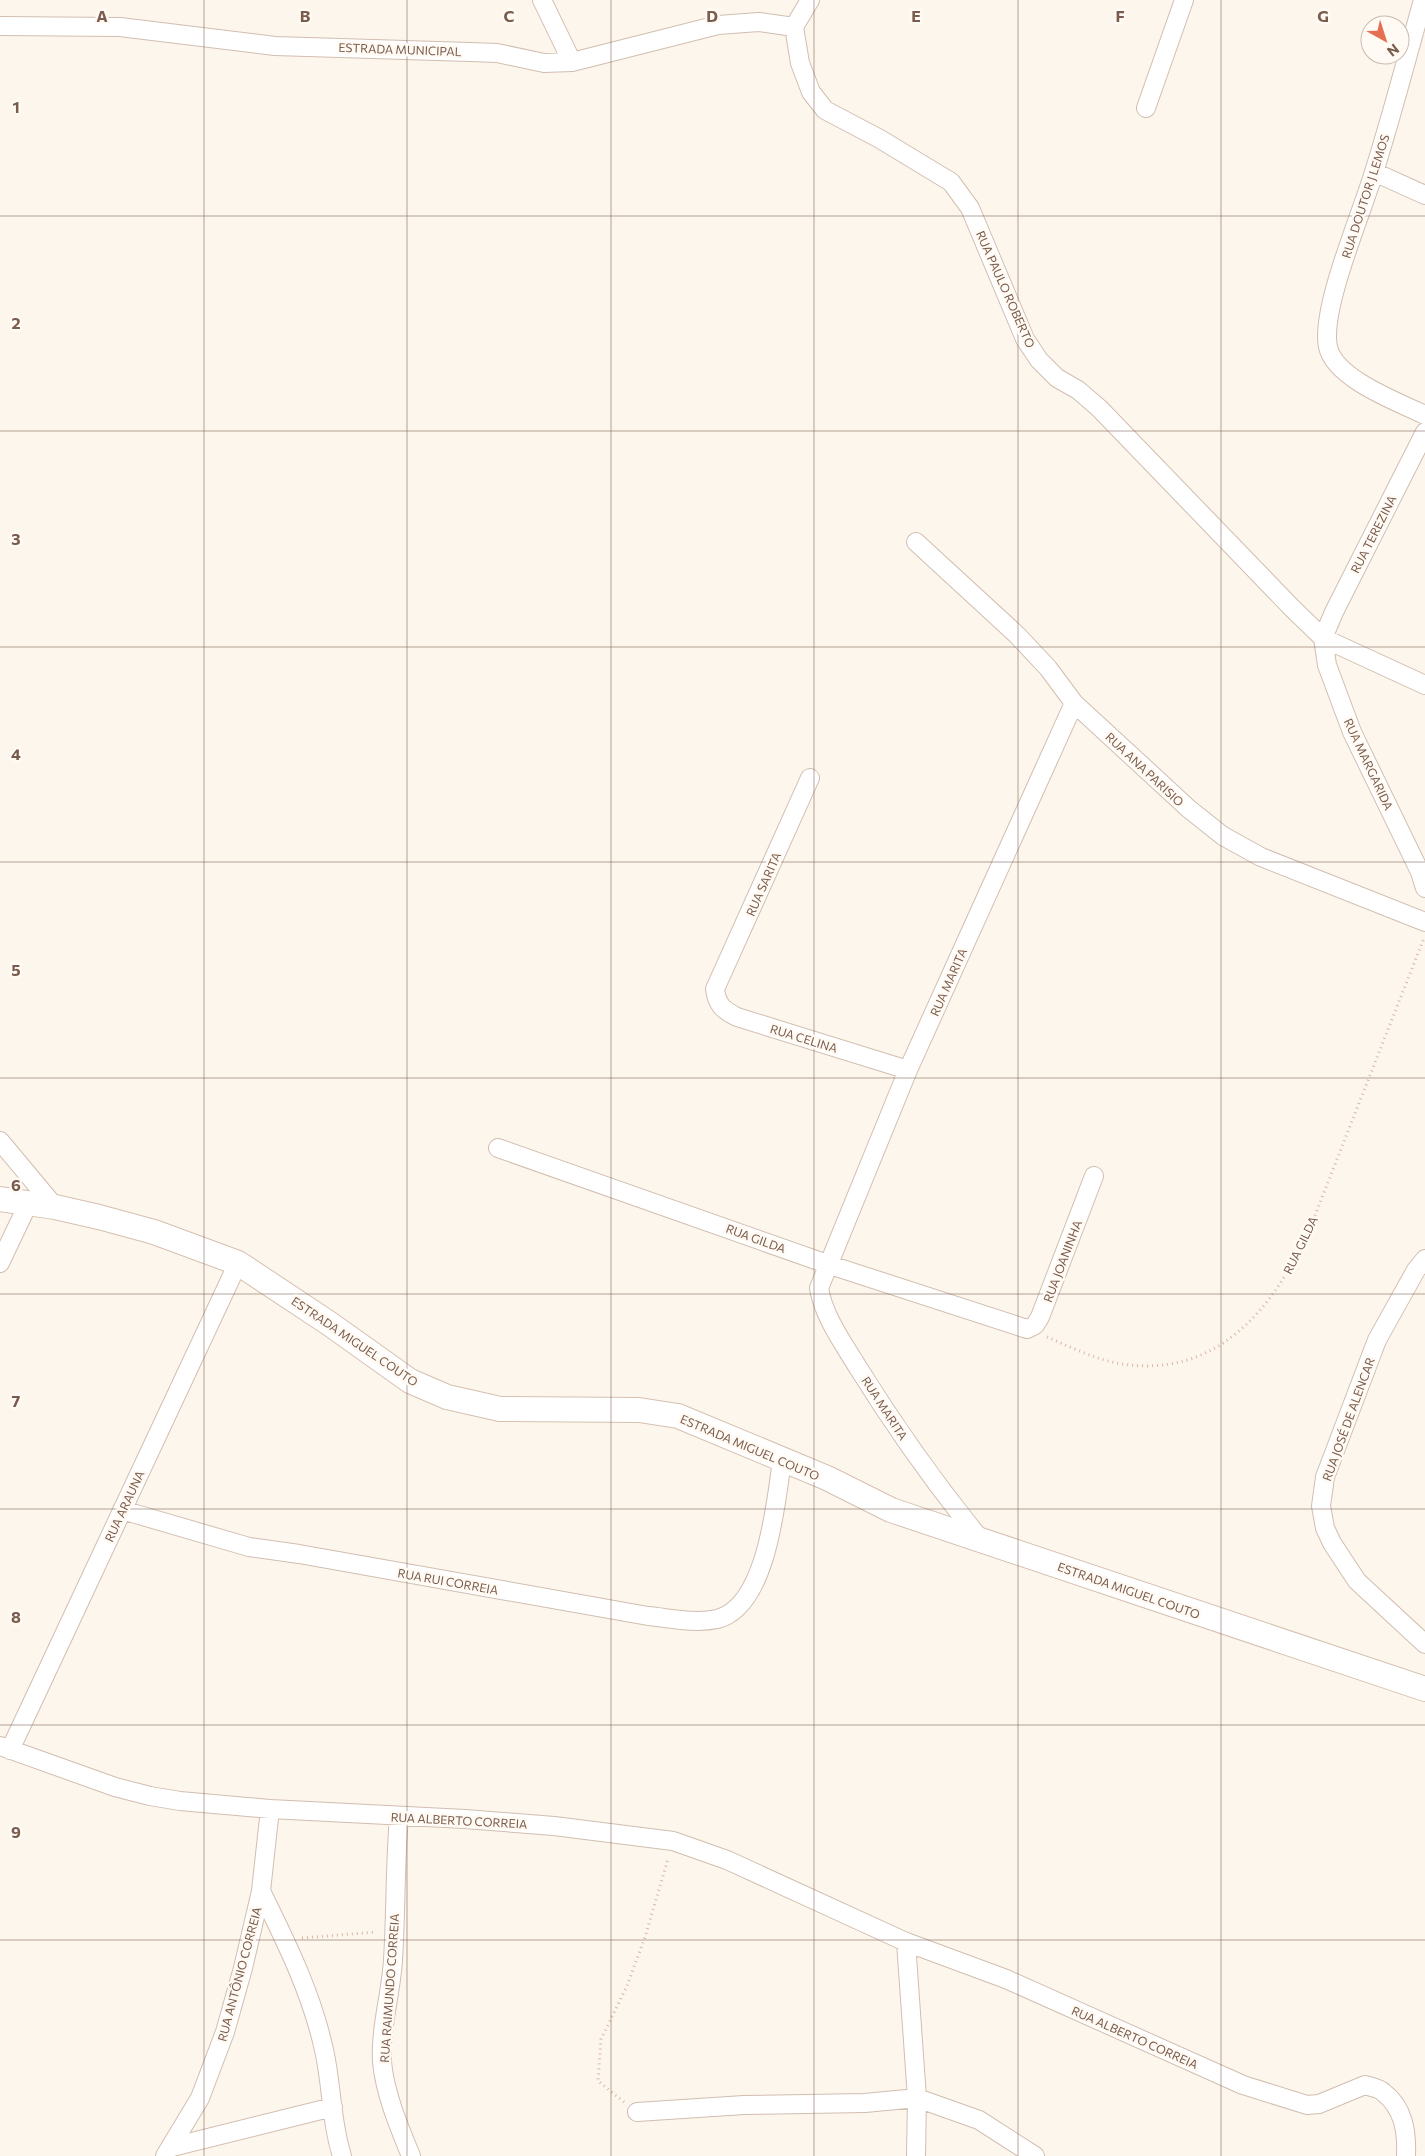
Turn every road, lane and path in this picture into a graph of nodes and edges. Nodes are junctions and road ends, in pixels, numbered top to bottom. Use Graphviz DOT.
graph roads {
  1 [pos="542,0"];
  2 [pos="810,0"];
  3 [pos="1184,0"];
  4 [pos="1423,0"];
  5 [pos="0,26"];
  6 [pos="794,27"];
  7 [pos="572,62"];
  8 [pos="1146,108"];
  9 [pos="1374,172"];
  10 [pos="1425,195"];
  11 [pos="1425,415"];
  12 [pos="1425,432"];
  13 [pos="916,542"];
  14 [pos="1324,638"];
  15 [pos="1425,685"];
  16 [pos="1074,703"];
  17 [pos="810,778"];
  18 [pos="1425,888"];
  19 [pos="1425,922"];
  20 [pos="1425,935"];
  21 [pos="716,989"];
  22 [pos="908,1070"];
  23 [pos="0,1141"];
  24 [pos="498,1148"];
  25 [pos="1094,1176"];
  26 [pos="0,1200"];
  27 [pos="29,1202"];
  28 [pos="55,1207"];
  29 [pos="1425,1259"];
  30 [pos="0,1263"];
  31 [pos="238,1263"];
  32 [pos="830,1265"];
  33 [pos="1021,1327"];
  34 [pos="782,1460"];
  35 [pos="122,1510"];
  36 [pos="981,1540"];
  37 [pos="1425,1644"];
  38 [pos="1425,1689"];
  39 [pos="5,1748"];
  40 [pos="270,1809"];
  41 [pos="399,1816"];
  42 [pos="674,1841"];
  43 [pos="261,1891"];
  44 [pos="394,1931"];
  45 [pos="284,1939"];
  46 [pos="906,1942"];
  47 [pos="918,2098"];
  48 [pos="333,2107"];
  49 [pos="637,2112"];
  50 [pos="169,2151"];
  51 [pos="342,2156"];
  52 [pos="411,2156"];
  53 [pos="916,2156"];
  54 [pos="1035,2156"];
  55 [pos="1406,2156"];
  1 -- 7 [label="street"];
  2 -- 6 [label="street"];
  3 -- 8 [label="street"];
  4 -- 9 [label="street, RUA DOUTOR J LEMOS"];
  5 -- 7 [label="street, ESTRADA MUNICIPAL"];
  6 -- 7 [label="street, ESTRADA MUNICIPAL"];
  6 -- 14 [label="street, RUA PAULO ROBERTO"];
  9 -- 10 [label="street"];
  9 -- 11 [label="street, RUA DOUTOR J LEMOS"];
  12 -- 14 [label="street, RUA TEREZINA"];
  13 -- 16 [label="street, RUA ANA PARISIO"];
  14 -- 15 [label="street, RUA PAULO ROBERTO"];
  14 -- 18 [label="street, RUA MARGARIDA"];
  16 -- 19 [label="street, RUA ANA PARISIO"];
  16 -- 22 [label="street, RUA MARITA"];
  17 -- 21 [label="street, RUA SARITA"];
  20 -- 33 [label="path, RUA GILDA"];
  21 -- 22 [label="street, RUA CELINA"];
  22 -- 32 [label="street, RUA MARITA"];
  23 -- 28 [label="street"];
  24 -- 32 [label="street, RUA GILDA"];
  25 -- 33 [label="street, RUA JOANINHA"];
  26 -- 27 [label="street, ESTRADA MIGUEL COUTO"];
  27 -- 28 [label="street, ESTRADA MIGUEL COUTO"];
  27 -- 30 [label="street"];
  28 -- 31 [label="street, ESTRADA MIGUEL COUTO"];
  29 -- 37 [label="street, RUA JOSÉ DE ALENCAR"];
  31 -- 34 [label="street, ESTRADA MIGUEL COUTO"];
  31 -- 35 [label="street, RUA ARAUNA"];
  32 -- 33 [label="street, RUA GILDA"];
  32 -- 36 [label="street, RUA MARITA"];
  34 -- 35 [label="street, RUA RUI CORREIA"];
  34 -- 36 [label="street, ESTRADA MIGUEL COUTO"];
  35 -- 39 [label="street, RUA ARAUNA"];
  36 -- 38 [label="street, ESTRADA MIGUEL COUTO"];
  39 -- 40 [label="street, RUA ALBERTO CORREIA"];
  40 -- 41 [label="street, RUA ALBERTO CORREIA"];
  40 -- 43 [label="street, RUA ANTÔNIO CORREIA"];
  41 -- 42 [label="street, RUA ALBERTO CORREIA"];
  41 -- 44 [label="street, RUA RAIMUNDO CORREIA"];
  42 -- 46 [label="street, RUA ALBERTO CORREIA"];
  42 -- 49 [label="path"];
  43 -- 45 [label="street"];
  43 -- 50 [label="street, RUA ANTÔNIO CORREIA"];
  44 -- 45 [label="path"];
  44 -- 52 [label="street, RUA RAIMUNDO CORREIA"];
  45 -- 48 [label="street"];
  46 -- 47 [label="street"];
  46 -- 55 [label="street, RUA ALBERTO CORREIA"];
  47 -- 49 [label="street"];
  47 -- 53 [label="street"];
  47 -- 54 [label="street"];
  48 -- 50 [label="street"];
  48 -- 51 [label="street"];
}
